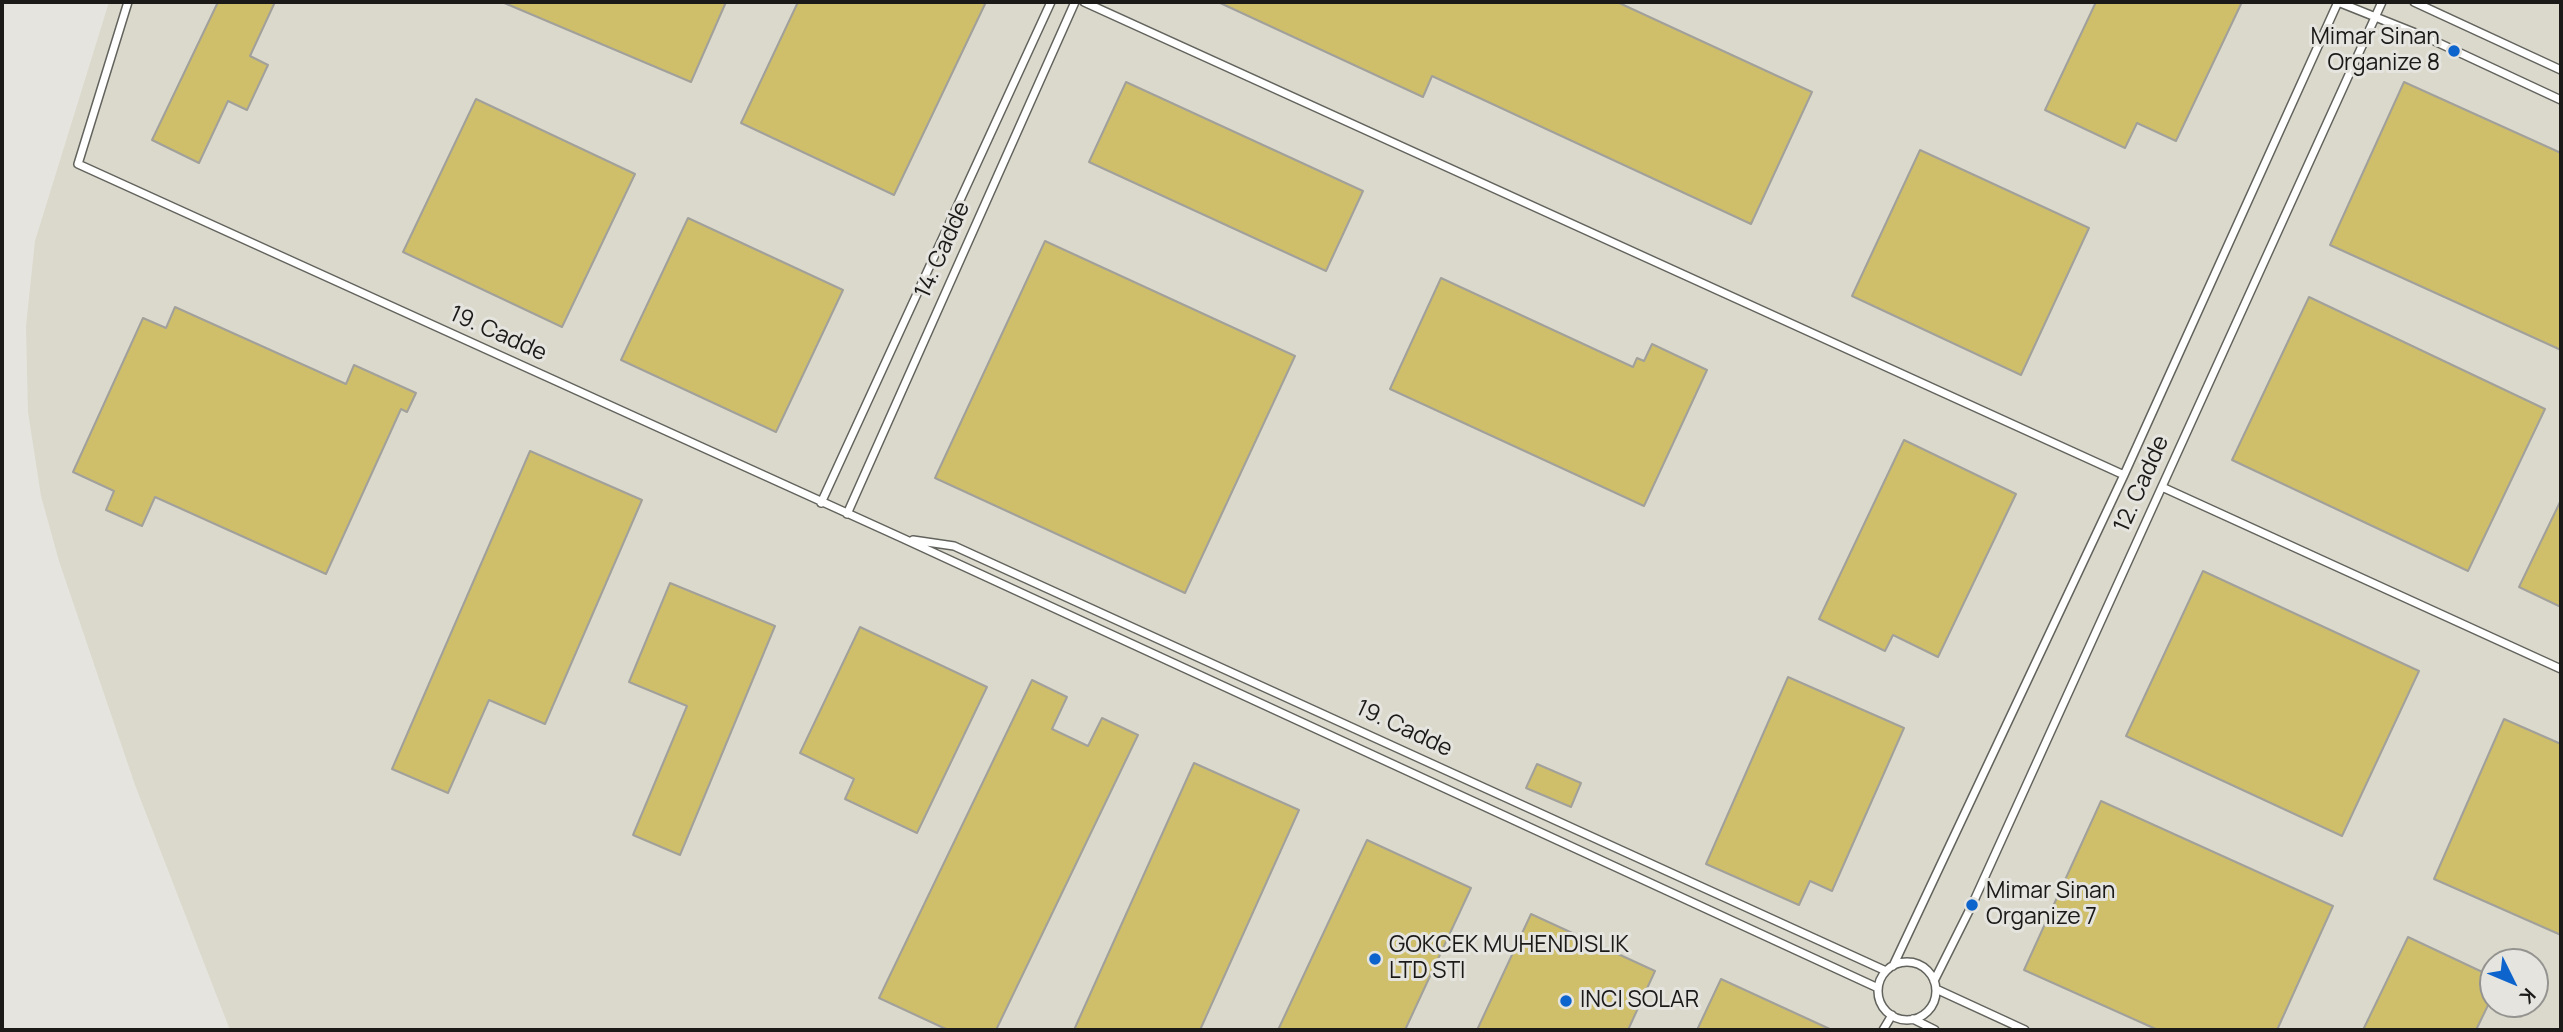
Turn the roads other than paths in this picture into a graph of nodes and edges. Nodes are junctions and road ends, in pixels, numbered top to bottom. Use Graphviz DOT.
graph roads {
  1 [pos="128,2"];
  2 [pos="1051,2"];
  3 [pos="1075,2"];
  4 [pos="1084,2"];
  5 [pos="2338,2"];
  6 [pos="2382,2"];
  7 [pos="2413,2"];
  8 [pos="2374,18"];
  9 [pos="2561,70"];
  10 [pos="2561,100"];
  11 [pos="2124,475"];
  12 [pos="2162,487"];
  13 [pos="821,503"];
  14 [pos="847,514"];
  15 [pos="902,538"];
  16 [pos="2561,669"];
  17 [pos="1893,966"];
  18 [pos="1886,971"];
  19 [pos="1935,985"];
  20 [pos="1878,988"];
  21 [pos="1892,1015"];
  22 [pos="1913,1019"];
  23 [pos="1883,1030"];
  24 [pos="1935,1030"];
  25 [pos="2025,1030"];
  1 -- 13 [label="lane, 19. Cadde"];
  2 -- 13 [label="lane"];
  3 -- 14 [label="lane, 14. Cadde"];
  4 -- 11 [label="lane"];
  5 -- 8 [label="lane"];
  5 -- 11 [label="lane, 12. Cadde"];
  6 -- 8 [label="lane, 12. Cadde"];
  7 -- 9 [label="lane"];
  8 -- 10 [label="lane"];
  8 -- 12 [label="lane, 12. Cadde"];
  11 -- 17 [label="lane, 12. Cadde"];
  12 -- 16 [label="lane"];
  12 -- 19 [label="lane, 12. Cadde"];
  13 -- 14 [label="lane, 19. Cadde"];
  14 -- 15 [label="lane, 19. Cadde"];
  15 -- 18 [label="lane, 19. Cadde"];
  15 -- 20 [label="lane, 19. Cadde"];
  17 -- 18 [label="lane"];
  17 -- 19 [label="lane"];
  18 -- 20 [label="lane"];
  19 -- 22 [label="lane"];
  19 -- 25 [label="lane"];
  20 -- 21 [label="lane"];
  21 -- 22 [label="lane"];
  21 -- 23 [label="lane"];
  22 -- 24 [label="lane"];
}
